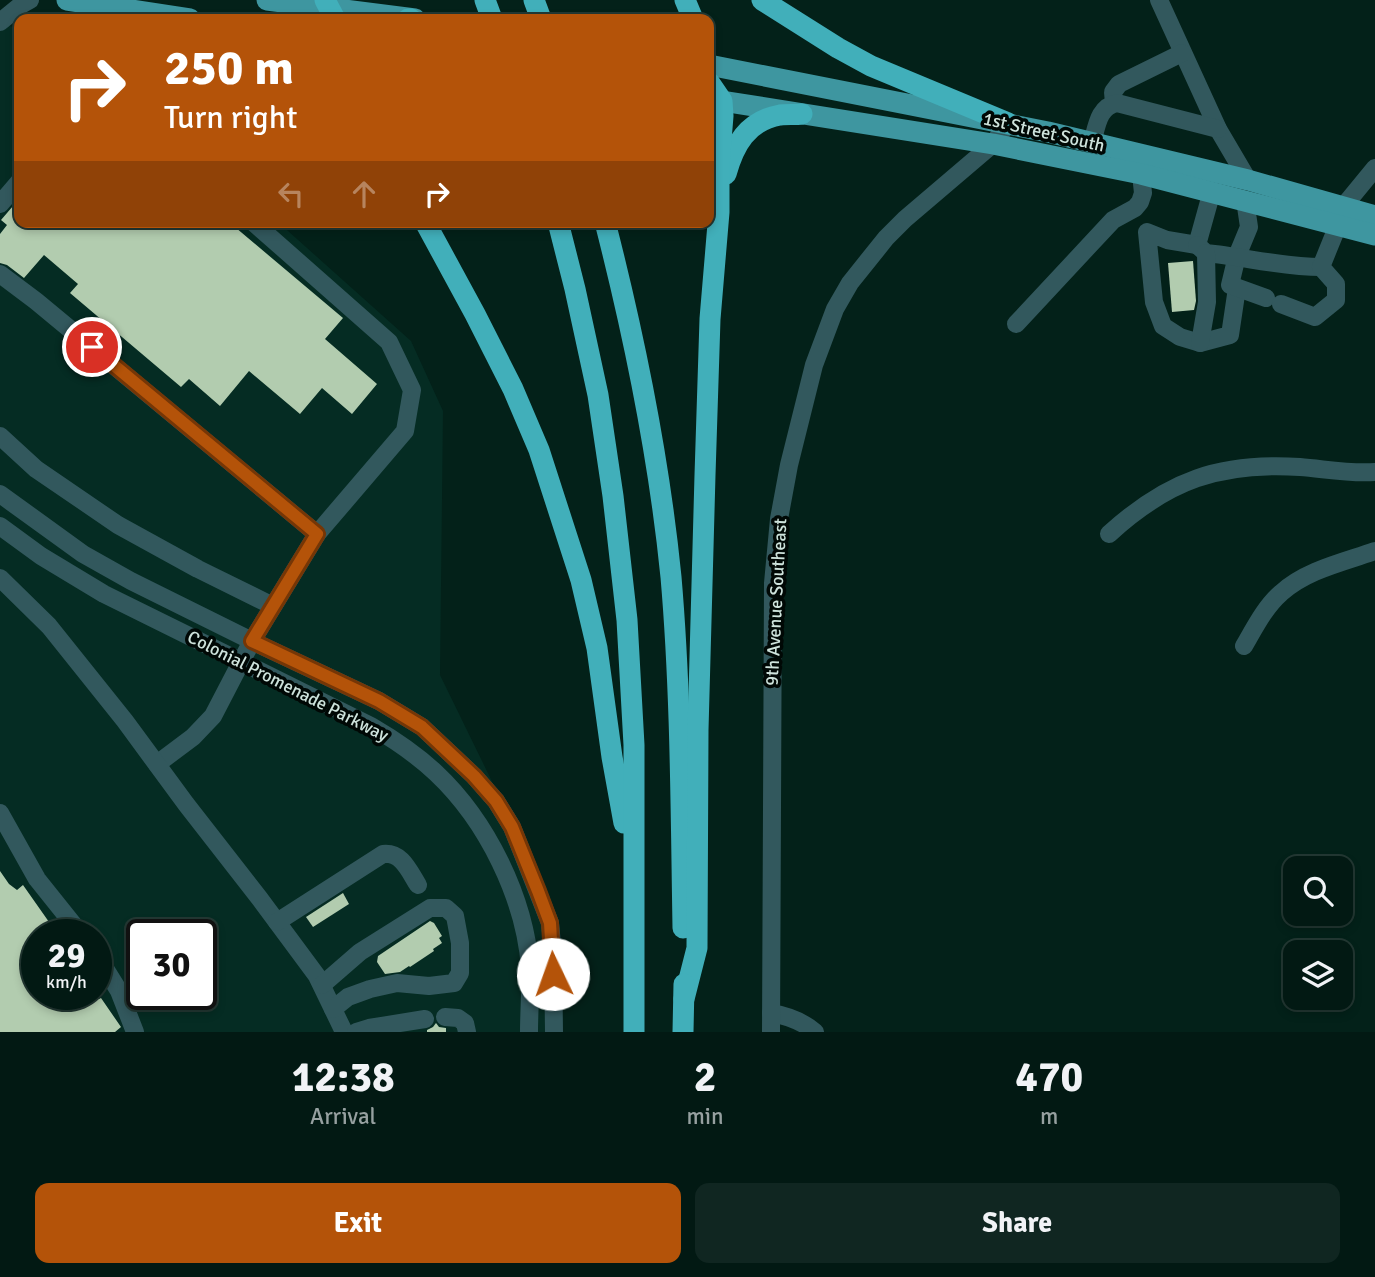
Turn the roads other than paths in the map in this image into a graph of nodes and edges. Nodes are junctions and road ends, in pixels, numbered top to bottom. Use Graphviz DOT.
graph roads {
  1 [pos="30,0"];
  2 [pos="67,0"];
  3 [pos="267,0"];
  4 [pos="761,0"];
  5 [pos="1159,0"];
  6 [pos="330,9"];
  7 [pos="158,14"];
  8 [pos="370,14"];
  9 [pos="0,22"];
  10 [pos="1182,53"];
  11 [pos="714,66"];
  12 [pos="715,100"];
  13 [pos="1114,103"];
  14 [pos="802,114"];
  15 [pos="1008,123"];
  16 [pos="1218,129"];
  17 [pos="1092,143"];
  18 [pos="993,144"];
  19 [pos="1375,168"];
  20 [pos="1141,174"];
  21 [pos="14,188"];
  22 [pos="1247,190"];
  23 [pos="1212,191"];
  24 [pos="1140,202"];
  25 [pos="719,203"];
  26 [pos="0,204"];
  27 [pos="1341,216"];
  28 [pos="1375,216"];
  29 [pos="260,228"];
  30 [pos="428,228"];
  31 [pos="560,228"];
  32 [pos="607,228"];
  33 [pos="1147,232"];
  34 [pos="1375,235"];
  35 [pos="1202,249"];
  36 [pos="1237,256"];
  37 [pos="1321,267"];
  38 [pos="0,274"];
  39 [pos="1237,288"];
  40 [pos="1016,324"];
  41 [pos="1200,343"];
  42 [pos="0,436"];
  43 [pos="1375,472"];
  44 [pos="0,494"];
  45 [pos="0,526"];
  46 [pos="317,534"];
  47 [pos="1109,534"];
  48 [pos="1375,551"];
  49 [pos="0,579"];
  50 [pos="273,606"];
  51 [pos="252,641"];
  52 [pos="1244,646"];
  53 [pos="242,661"];
  54 [pos="157,764"];
  55 [pos="0,813"];
  56 [pos="633,876"];
  57 [pos="418,885"];
  58 [pos="69,919"];
  59 [pos="277,922"];
  60 [pos="112,979"];
  61 [pos="321,985"];
  62 [pos="684,999"];
  63 [pos="333,1009"];
  64 [pos="771,1013"];
  65 [pos="445,1017"];
  66 [pos="425,1019"];
  67 [pos="387,1028"];
  68 [pos="135,1032"];
  69 [pos="344,1032"];
  70 [pos="356,1032"];
  71 [pos="467,1032"];
  72 [pos="529,1032"];
  73 [pos="554,1032"];
  74 [pos="634,1032"];
  75 [pos="683,1032"];
  76 [pos="771,1032"];
  77 [pos="815,1032"];
  1 -- 9 [label="street"];
  2 -- 7 [label="main road"];
  3 -- 6 [label="main road"];
  4 -- 15 [label="highway"];
  5 -- 10 [label="street"];
  6 -- 8 [label="main road"];
  10 -- 13 [label="street"];
  10 -- 16 [label="street"];
  11 -- 15 [label="main road, 1st Street South"];
  12 -- 14 [label="main road, 1st Street South"];
  12 -- 25 [label="highway"];
  13 -- 16 [label="street"];
  13 -- 17 [label="street"];
  14 -- 18 [label="main road, 1st Street South"];
  14 -- 25 [label="highway"];
  15 -- 17 [label="main road, 1st Street South"];
  15 -- 18 [label="street, 9th Avenue Southeast"];
  16 -- 22 [label="street"];
  17 -- 22 [label="main road, 1st Street South"];
  18 -- 20 [label="main road, 1st Street South"];
  18 -- 64 [label="street, 9th Avenue Southeast"];
  19 -- 27 [label="street"];
  20 -- 23 [label="main road, 1st Street South"];
  20 -- 24 [label="street"];
  21 -- 26 [label="street"];
  22 -- 23 [label="main road, 1st Street South"];
  22 -- 27 [label="main road, 1st Street South"];
  22 -- 36 [label="street"];
  23 -- 35 [label="street"];
  24 -- 33 [label="street"];
  24 -- 40 [label="street"];
  25 -- 62 [label="highway"];
  27 -- 28 [label="main road, 1st Street South"];
  27 -- 34 [label="main road, 1st Street South"];
  27 -- 37 [label="street"];
  29 -- 46 [label="street"];
  30 -- 56 [label="highway"];
  31 -- 56 [label="highway"];
  32 -- 62 [label="highway"];
  33 -- 35 [label="street"];
  33 -- 41 [label="street"];
  35 -- 36 [label="street"];
  35 -- 41 [label="street"];
  36 -- 37 [label="street"];
  36 -- 39 [label="street"];
  37 -- 39 [label="street"];
  38 -- 46 [label="street"];
  39 -- 41 [label="street"];
  42 -- 50 [label="street"];
  43 -- 47 [label="street"];
  44 -- 51 [label="street, Colonial Promenade Parkway"];
  45 -- 53 [label="street, Colonial Promenade Parkway"];
  46 -- 50 [label="street"];
  48 -- 52 [label="street"];
  49 -- 54 [label="street"];
  50 -- 51 [label="street"];
  51 -- 53 [label="street"];
  51 -- 73 [label="street, Colonial Promenade Parkway"];
  53 -- 54 [label="street"];
  53 -- 72 [label="street, Colonial Promenade Parkway"];
  54 -- 59 [label="street"];
  55 -- 58 [label="street"];
  56 -- 74 [label="highway"];
  57 -- 59 [label="street"];
  59 -- 61 [label="street"];
  60 -- 68 [label="street"];
  61 -- 63 [label="street"];
  61 -- 63 [label="street"];
  62 -- 75 [label="highway"];
  63 -- 69 [label="street"];
  64 -- 76 [label="street, 9th Avenue Southeast"];
  64 -- 77 [label="street"];
  65 -- 71 [label="street"];
  66 -- 67 [label="street"];
  67 -- 70 [label="street"];
}
